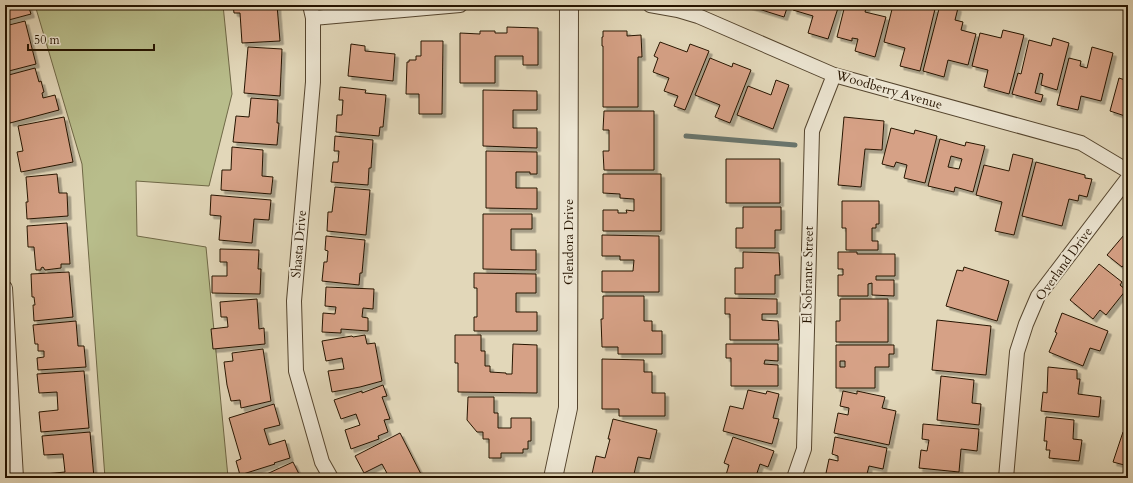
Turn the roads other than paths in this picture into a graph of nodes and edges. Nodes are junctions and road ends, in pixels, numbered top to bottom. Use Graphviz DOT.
graph roads {
  1 [pos="460,5"];
  2 [pos="569,5"];
  3 [pos="650,5"];
  4 [pos="311,12"];
  5 [pos="834,75"];
  6 [pos="1128,171"];
  7 [pos="1128,178"];
  8 [pos="5,288"];
  9 [pos="16,478"];
  10 [pos="331,478"];
  11 [pos="553,478"];
  12 [pos="794,478"];
  13 [pos="1006,478"];
  1 -- 4 [label="street"];
  2 -- 11 [label="street, Glendora Drive"];
  3 -- 5 [label="street, Woodberry Avenue"];
  4 -- 10 [label="street, Shasta Drive"];
  5 -- 6 [label="street, Woodberry Avenue"];
  5 -- 12 [label="street, El Sobrante Street"];
  7 -- 13 [label="street, Overland Drive"];
  8 -- 9 [label="street"];
}
